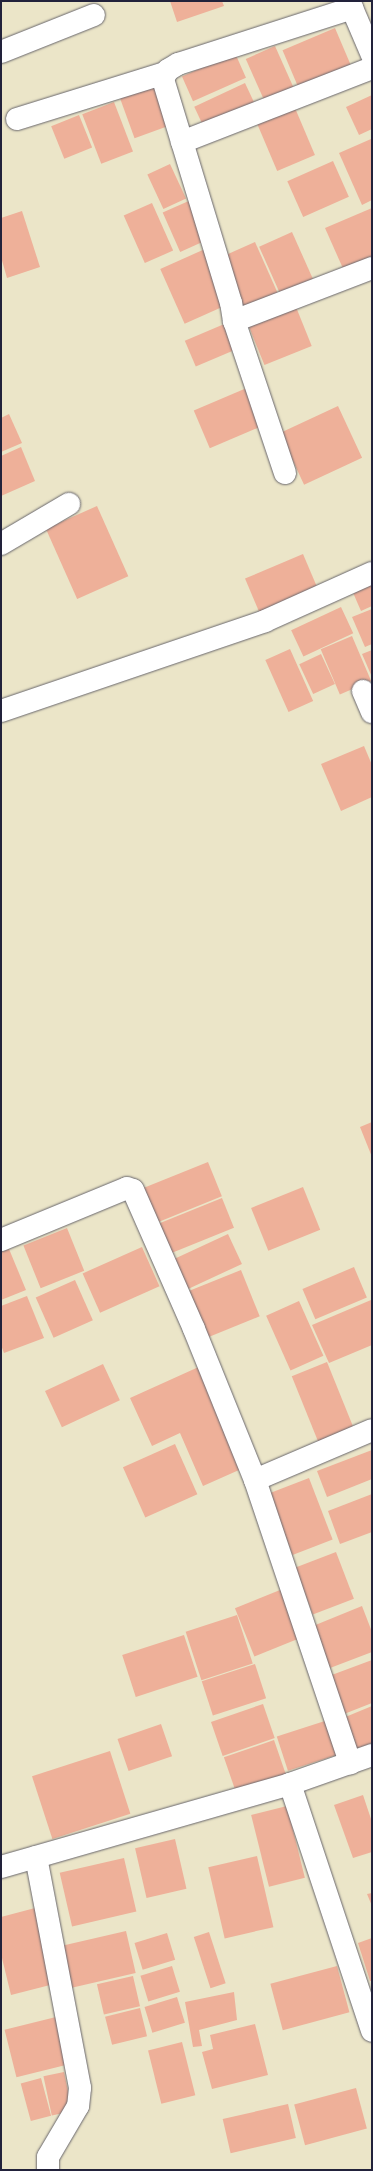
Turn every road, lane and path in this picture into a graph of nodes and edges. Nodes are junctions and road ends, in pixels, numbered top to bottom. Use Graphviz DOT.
graph roads {
  1 [pos="350,4"];
  2 [pos="94,15"];
  3 [pos="1,52"];
  4 [pos="372,55"];
  5 [pos="372,68"];
  6 [pos="165,73"];
  7 [pos="17,119"];
  8 [pos="182,142"];
  9 [pos="372,268"];
  10 [pos="234,321"];
  11 [pos="285,472"];
  12 [pos="69,504"];
  13 [pos="1,544"];
  14 [pos="372,573"];
  15 [pos="363,691"];
  16 [pos="1,711"];
  17 [pos="372,712"];
  18 [pos="1,1240"];
  19 [pos="372,1430"];
  20 [pos="255,1480"];
  21 [pos="372,1756"];
  22 [pos="350,1763"];
  23 [pos="290,1784"];
  24 [pos="36,1857"];
  25 [pos="1,1867"];
  26 [pos="372,2031"];
  27 [pos="48,2170"];
  1 -- 4 [label="street"];
  1 -- 6 [label="street"];
  2 -- 3 [label="street"];
  5 -- 8 [label="street"];
  6 -- 7 [label="street"];
  6 -- 8 [label="street"];
  8 -- 10 [label="street"];
  9 -- 10 [label="street"];
  10 -- 11 [label="street"];
  12 -- 13 [label="street"];
  14 -- 16 [label="street"];
  15 -- 17 [label="street"];
  18 -- 20 [label="street"];
  19 -- 20 [label="street"];
  20 -- 22 [label="street"];
  21 -- 22 [label="street"];
  22 -- 23 [label="street"];
  23 -- 24 [label="street"];
  23 -- 26 [label="street"];
  24 -- 25 [label="street"];
  24 -- 27 [label="street"];
}
